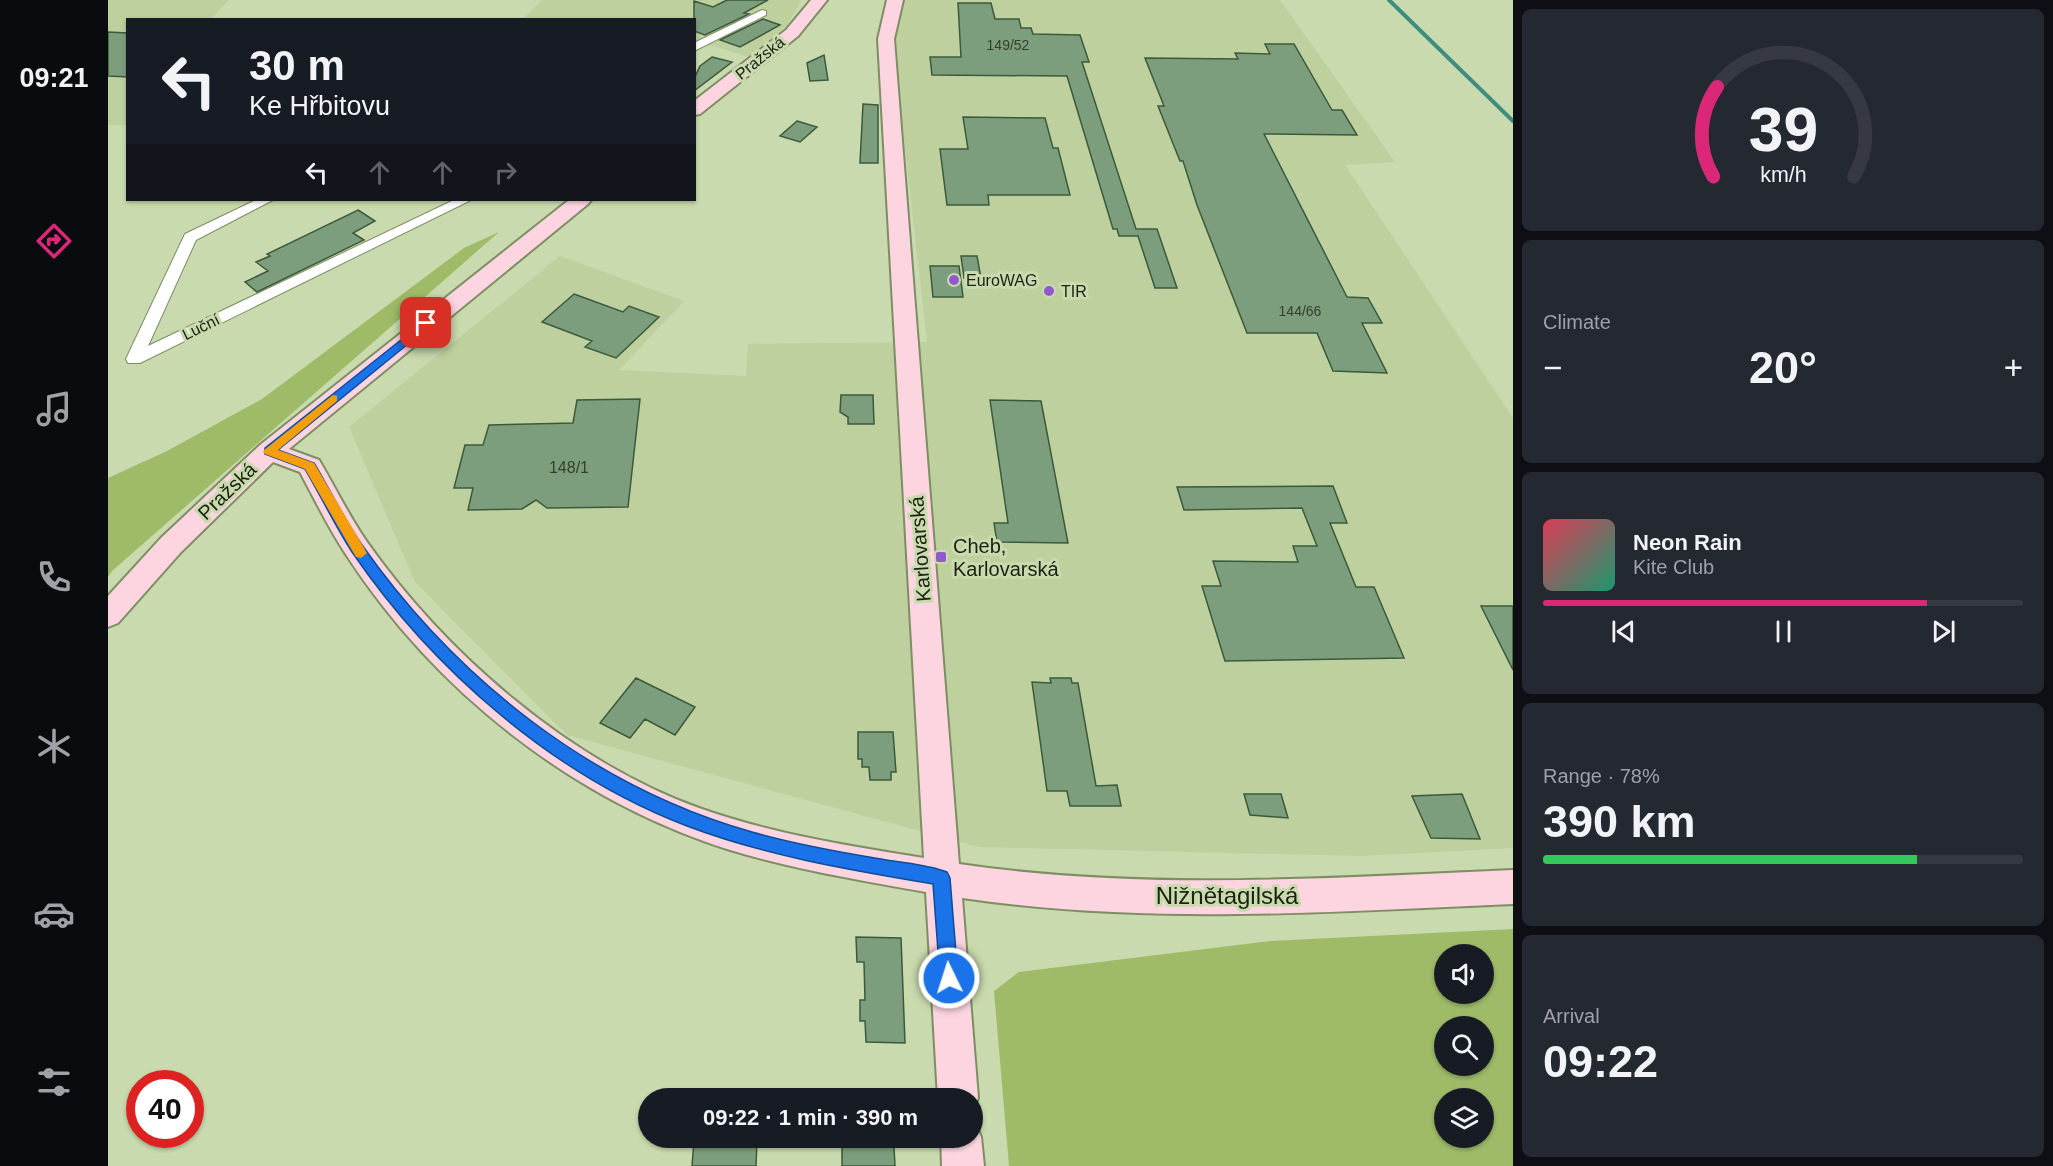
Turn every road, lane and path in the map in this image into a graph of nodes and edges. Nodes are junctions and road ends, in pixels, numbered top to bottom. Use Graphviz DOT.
graph roads {
  1 [pos="819,0"];
  2 [pos="896,0"];
  3 [pos="762,13"];
  4 [pos="696,47"];
  5 [pos="696,108"];
  6 [pos="264,201"];
  7 [pos="462,201"];
  8 [pos="580,201"];
  9 [pos="269,451"];
  10 [pos="108,615"];
  11 [pos="941,878"];
  12 [pos="1513,887"];
  13 [pos="957,1088"];
  14 [pos="962,1148"];
  15 [pos="963,1166"];
  1 -- 5 [label="main road, Pražská"];
  2 -- 11 [label="main road, Karlovarská"];
  3 -- 4 [label="street"];
  6 -- 7 [label="street, Luční"];
  8 -- 9 [label="main road, Pražská"];
  9 -- 10 [label="main road, Pražská"];
  9 -- 11 [label="main road, Nižnětagilská"];
  11 -- 12 [label="main road, Nižnětagilská"];
  11 -- 13 [label="main road, Karlovarská"];
  14 -- 15 [label="main road"];
}
